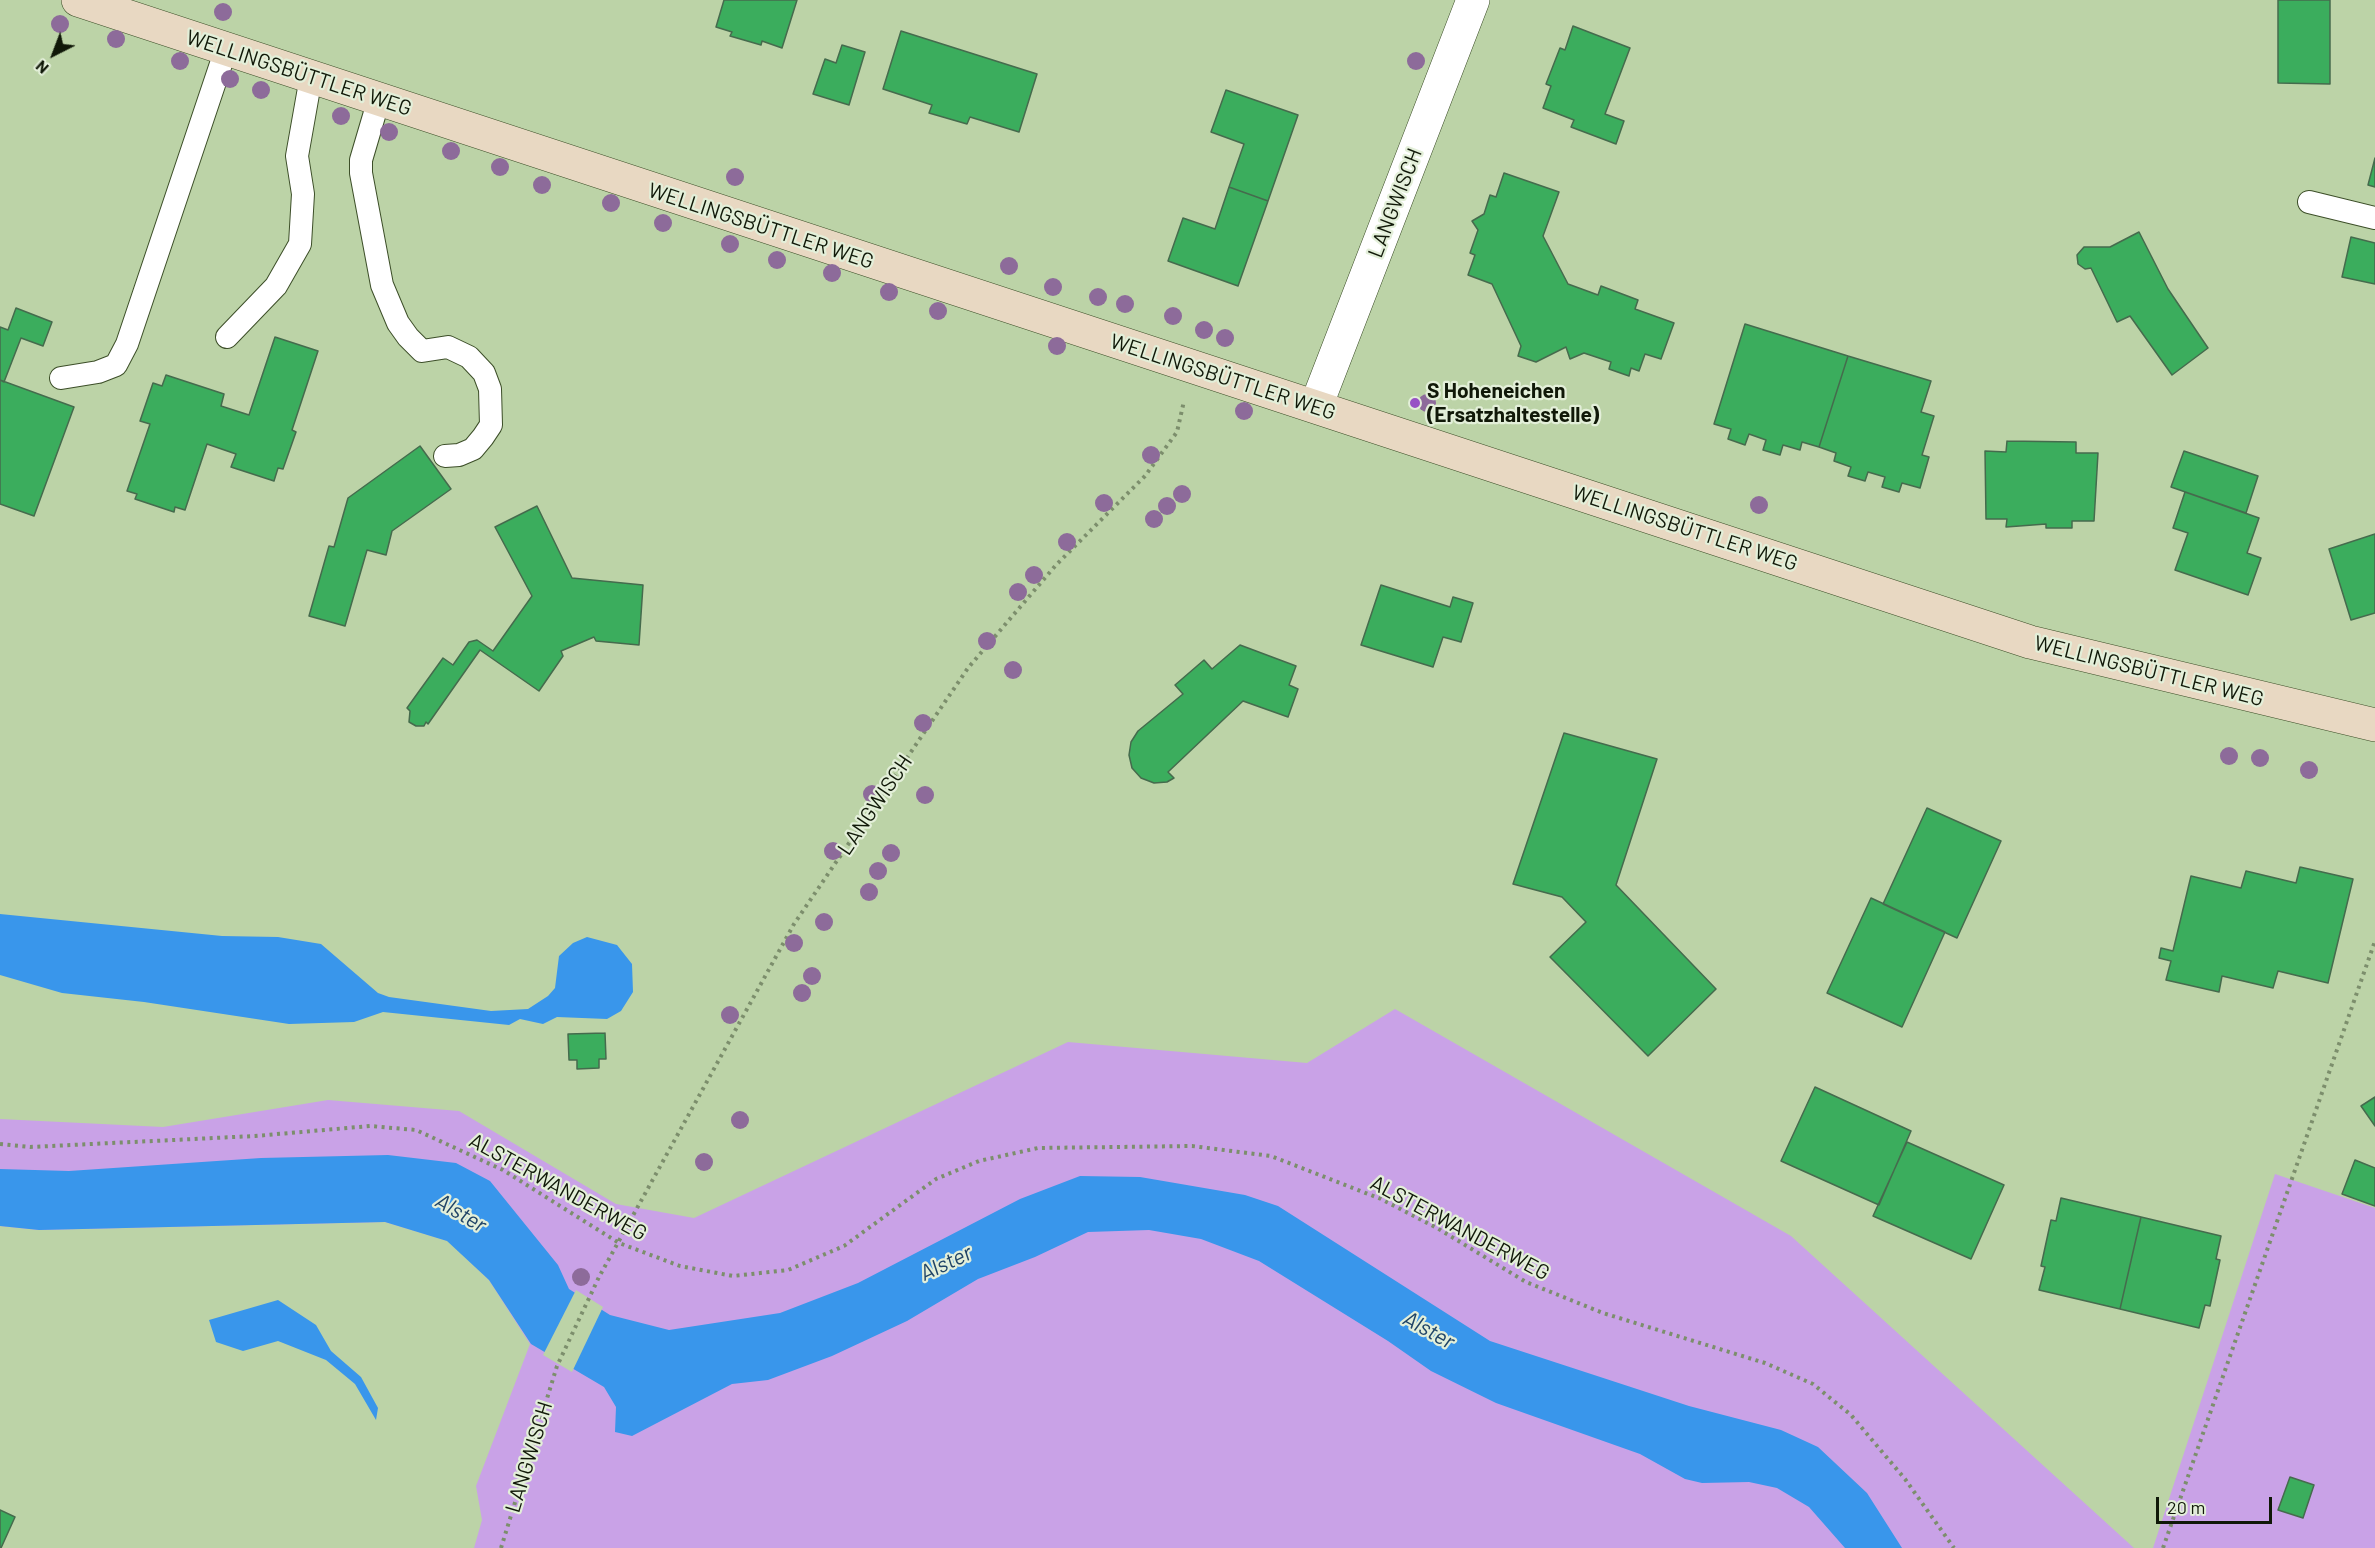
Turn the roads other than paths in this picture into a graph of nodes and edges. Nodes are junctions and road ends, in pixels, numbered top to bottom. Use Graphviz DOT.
graph roads {
  1 [pos="78,0"];
  2 [pos="1473,0"];
  3 [pos="226,49"];
  4 [pos="311,77"];
  5 [pos="379,99"];
  6 [pos="2309,202"];
  7 [pos="2375,218"];
  8 [pos="227,337"];
  9 [pos="61,378"];
  10 [pos="1317,406"];
  11 [pos="446,456"];
  12 [pos="2375,725"];
  1 -- 3 [label="main road, WELLINGSBÜTTLER WEG"];
  2 -- 10 [label="street, LANGWISCH"];
  3 -- 4 [label="main road, WELLINGSBÜTTLER WEG"];
  3 -- 9 [label="lane"];
  4 -- 5 [label="main road, WELLINGSBÜTTLER WEG"];
  4 -- 8 [label="lane"];
  5 -- 10 [label="main road, WELLINGSBÜTTLER WEG"];
  5 -- 11 [label="lane"];
  6 -- 7 [label="lane"];
  10 -- 12 [label="main road, WELLINGSBÜTTLER WEG"];
}
